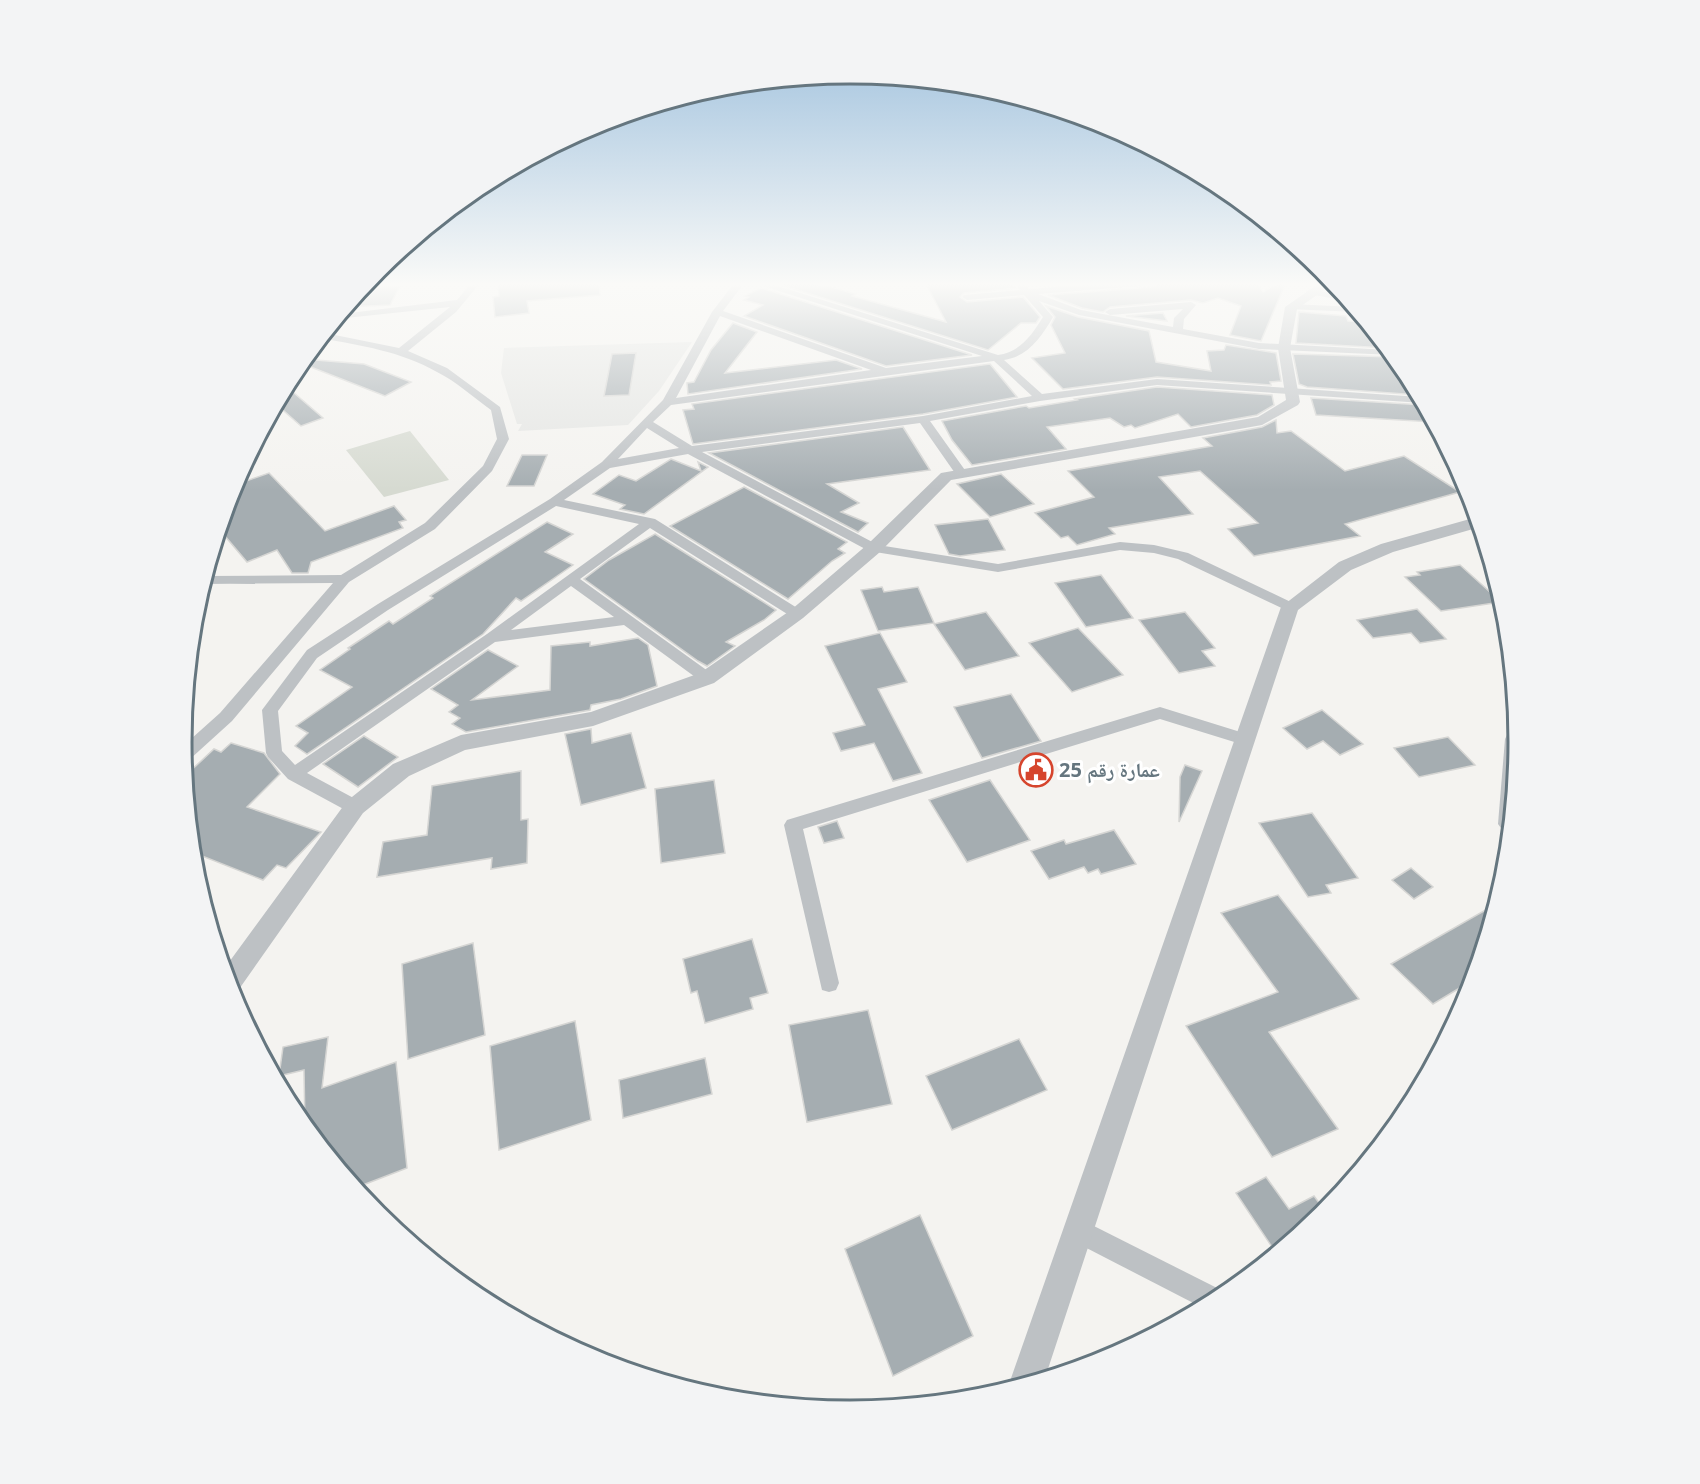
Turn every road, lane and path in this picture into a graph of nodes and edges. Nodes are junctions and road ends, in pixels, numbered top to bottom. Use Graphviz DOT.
graph roads {
  1 [pos="397,351"];
  2 [pos="696,351"];
  3 [pos="829,351"];
  4 [pos="976,351"];
  5 [pos="1018,351"];
  6 [pos="1285,351"];
  7 [pos="1354,351"];
  8 [pos="400,352"];
  9 [pos="1380,352"];
  10 [pos="994,357"];
  11 [pos="885,371"];
  12 [pos="1292,391"];
  13 [pos="1040,398"];
  14 [pos="1412,399"];
  15 [pos="668,402"];
  16 [pos="923,419"];
  17 [pos="646,422"];
  18 [pos="690,450"];
  19 [pos="606,465"];
  20 [pos="961,473"];
  21 [pos="554,501"];
  22 [pos="650,522"];
  23 [pos="1471,524"];
  24 [pos="874,548"];
  25 [pos="344,579"];
  26 [pos="212,580"];
  27 [pos="572,580"];
  28 [pos="1290,607"];
  29 [pos="797,614"];
  30 [pos="628,621"];
  31 [pos="492,637"];
  32 [pos="707,678"];
  33 [pos="1244,739"];
  34 [pos="192,748"];
  35 [pos="294,774"];
  36 [pos="355,807"];
  37 [pos="235,975"];
  38 [pos="829,983"];
  39 [pos="1080,1231"];
  40 [pos="1205,1296"];
  41 [pos="1029,1375"];
  1 -- 8 [label="street"];
  2 -- 15 [label="street"];
  3 -- 11 [label="street"];
  4 -- 10 [label="street"];
  5 -- 10 [label="street"];
  6 -- 12 [label="street"];
  7 -- 9 [label="street"];
  8 -- 25 [label="street"];
  10 -- 11 [label="street"];
  10 -- 13 [label="street"];
  11 -- 15 [label="street"];
  12 -- 13 [label="street"];
  12 -- 14 [label="street"];
  12 -- 20 [label="street"];
  13 -- 16 [label="street"];
  15 -- 17 [label="street"];
  16 -- 18 [label="street"];
  16 -- 20 [label="street"];
  17 -- 18 [label="street"];
  17 -- 19 [label="street"];
  18 -- 19 [label="street"];
  18 -- 24 [label="street"];
  19 -- 21 [label="street"];
  20 -- 24 [label="street"];
  21 -- 22 [label="street"];
  21 -- 35 [label="street"];
  22 -- 27 [label="street"];
  22 -- 29 [label="street"];
  23 -- 28 [label="street"];
  24 -- 28 [label="street"];
  24 -- 29 [label="street"];
  25 -- 26 [label="street"];
  25 -- 34 [label="street"];
  27 -- 30 [label="street"];
  27 -- 31 [label="street"];
  28 -- 33 [label="street"];
  29 -- 32 [label="street"];
  30 -- 31 [label="street"];
  30 -- 32 [label="street"];
  31 -- 35 [label="street"];
  32 -- 36 [label="street"];
  33 -- 38 [label="street"];
  33 -- 39 [label="street"];
  35 -- 36 [label="street"];
  36 -- 37 [label="street"];
  39 -- 40 [label="street"];
  39 -- 41 [label="street"];
}
